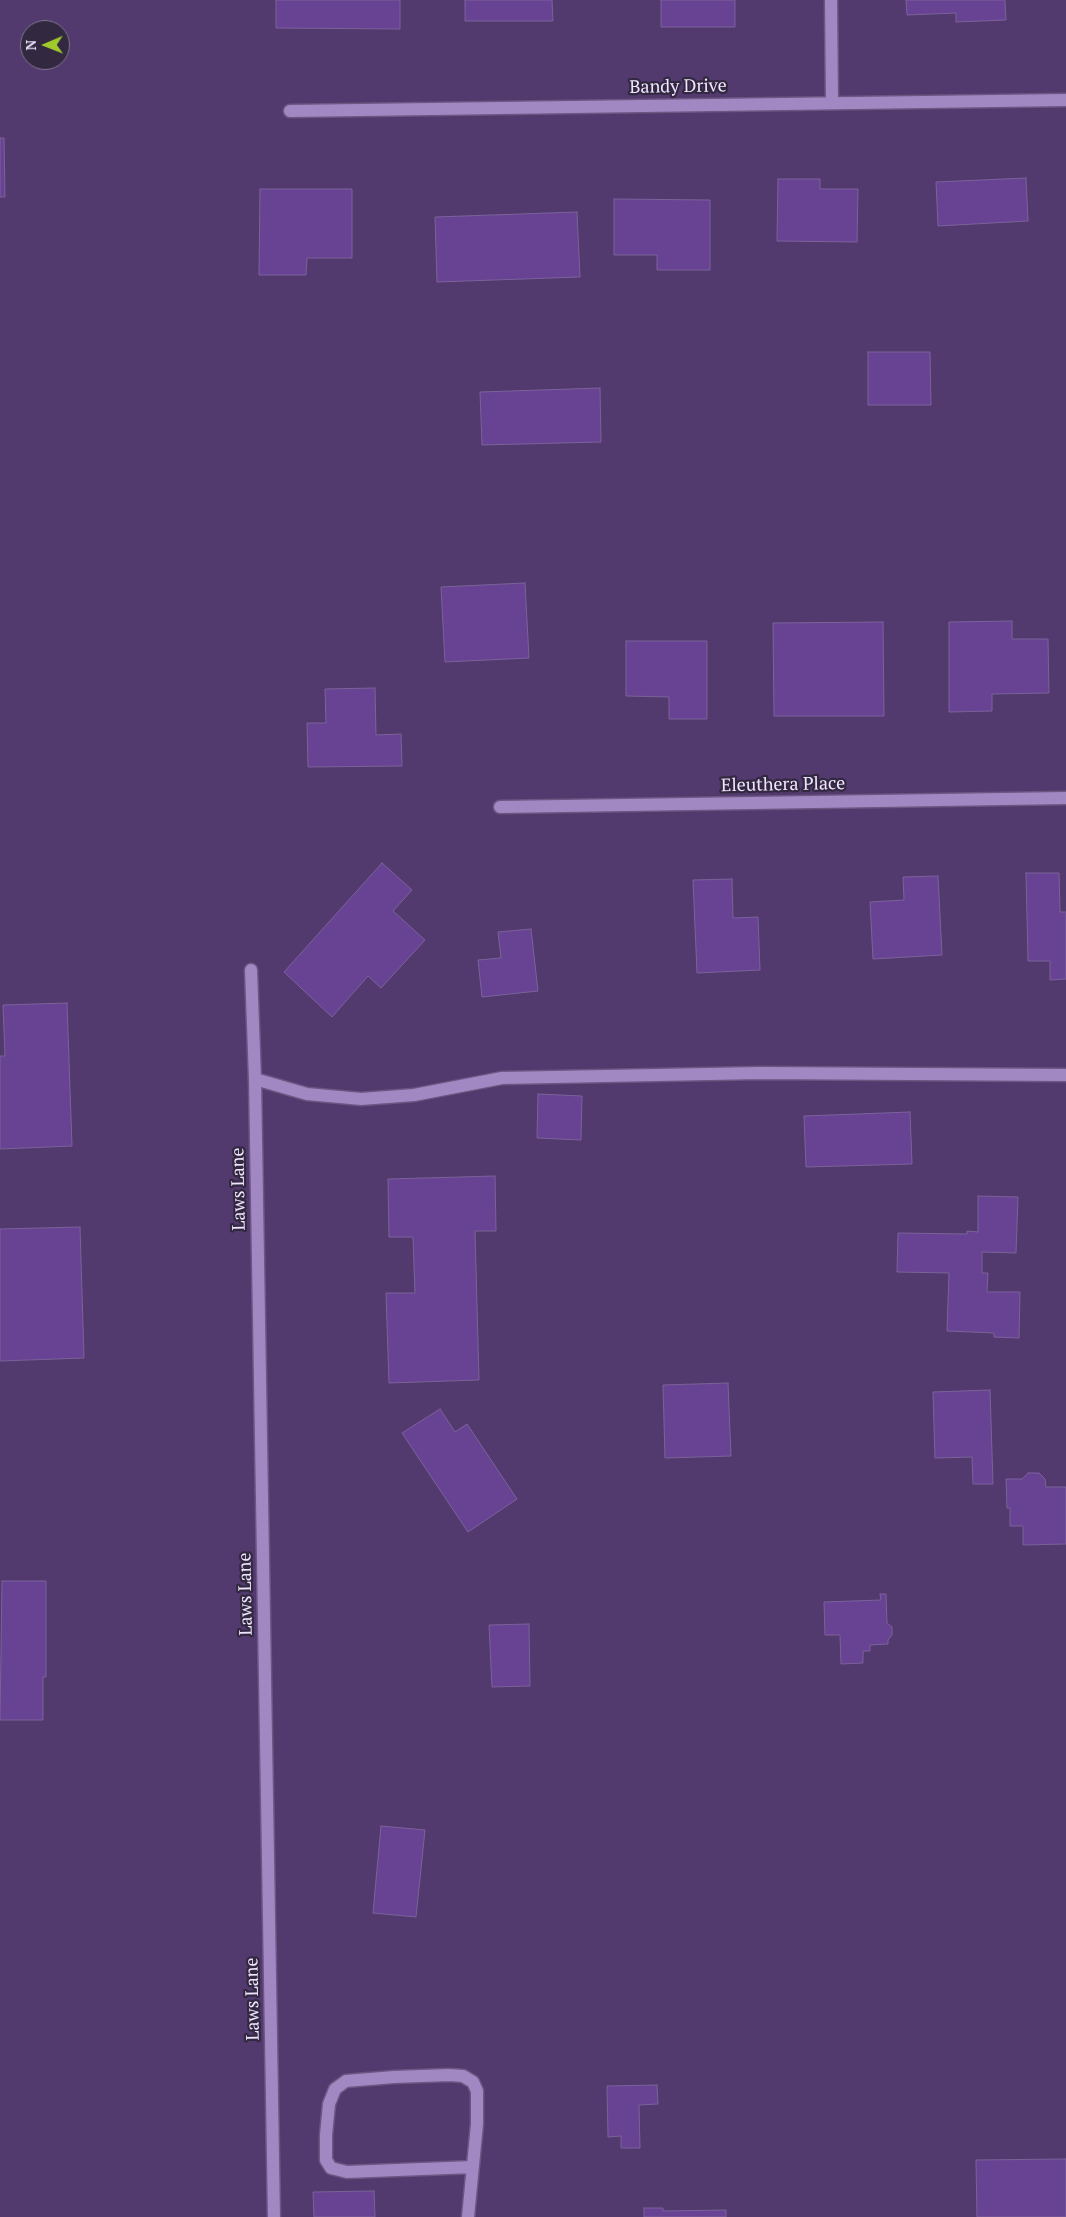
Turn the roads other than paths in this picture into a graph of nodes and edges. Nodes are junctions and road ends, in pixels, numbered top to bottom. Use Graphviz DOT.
graph roads {
  1 [pos="831,0"];
  2 [pos="1066,100"];
  3 [pos="832,102"];
  4 [pos="290,111"];
  5 [pos="1066,798"];
  6 [pos="500,807"];
  7 [pos="251,970"];
  8 [pos="1066,1075"];
  9 [pos="255,1079"];
  10 [pos="473,2167"];
  11 [pos="274,2217"];
  12 [pos="468,2217"];
  1 -- 3 [label="street"];
  2 -- 3 [label="street, Bandy Drive"];
  3 -- 4 [label="street, Bandy Drive"];
  5 -- 6 [label="street, Eleuthera Place"];
  7 -- 9 [label="street, Laws Lane"];
  8 -- 9 [label="street"];
  9 -- 11 [label="street, Laws Lane"];
  10 -- 10 [label="street"];
  10 -- 12 [label="street"];
}
